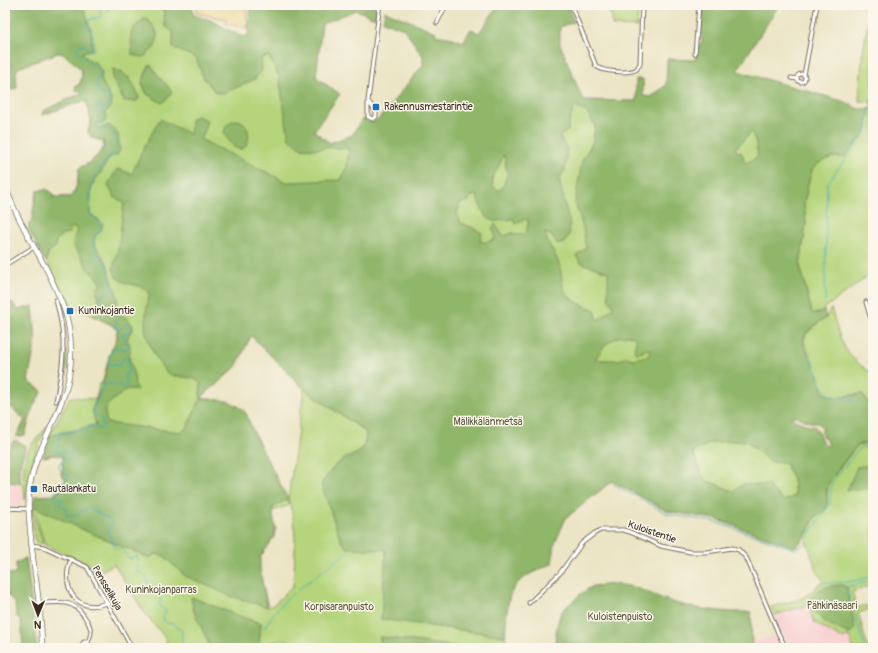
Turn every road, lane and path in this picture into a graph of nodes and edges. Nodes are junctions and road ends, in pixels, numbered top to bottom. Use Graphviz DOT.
graph roads {
  1 [pos="380,5"];
  2 [pos="446,5"];
  3 [pos="571,5"];
  4 [pos="642,5"];
  5 [pos="699,5"];
  6 [pos="818,5"];
  7 [pos="437,23"];
  8 [pos="695,54"];
  9 [pos="804,74"];
  10 [pos="791,78"];
  11 [pos="798,79"];
  12 [pos="368,102"];
  13 [pos="5,186"];
  14 [pos="34,247"];
  15 [pos="5,265"];
  16 [pos="56,300"];
  17 [pos="866,302"];
  18 [pos="872,321"];
  19 [pos="873,326"];
  20 [pos="70,335"];
  21 [pos="64,336"];
  22 [pos="56,401"];
  23 [pos="5,508"];
  24 [pos="28,509"];
  25 [pos="32,545"];
  26 [pos="71,559"];
  27 [pos="78,601"];
  28 [pos="39,603"];
  29 [pos="107,603"];
  30 [pos="529,603"];
  31 [pos="75,606"];
  32 [pos="88,642"];
  33 [pos="42,648"];
  34 [pos="80,648"];
  35 [pos="86,648"];
  36 [pos="132,648"];
  37 [pos="786,648"];
  1 -- 12 [label="street"];
  2 -- 7 [label="street"];
  3 -- 4 [label="street"];
  5 -- 8 [label="street"];
  6 -- 9 [label="street"];
  9 -- 11 [label="street"];
  9 -- 11 [label="street"];
  10 -- 11 [label="street"];
  12 -- 12 [label="street"];
  13 -- 14 [label="main road"];
  14 -- 15 [label="street"];
  14 -- 20 [label="main road"];
  16 -- 21 [label="street"];
  17 -- 18 [label="street"];
  18 -- 19 [label="street"];
  20 -- 21 [label="street"];
  20 -- 24 [label="main road"];
  21 -- 22 [label="street"];
  23 -- 24 [label="street"];
  24 -- 25 [label="main road"];
  25 -- 26 [label="street, Pensselikuja"];
  25 -- 28 [label="main road"];
  26 -- 27 [label="street"];
  26 -- 29 [label="street, Pensselikuja"];
  27 -- 29 [label="street"];
  27 -- 31 [label="street"];
  28 -- 31 [label="street"];
  28 -- 33 [label="main road"];
  29 -- 36 [label="street, Pensselikuja"];
  30 -- 37 [label="street, Kuloistentie"];
  31 -- 32 [label="street"];
  32 -- 34 [label="street"];
  32 -- 35 [label="street"];
}
